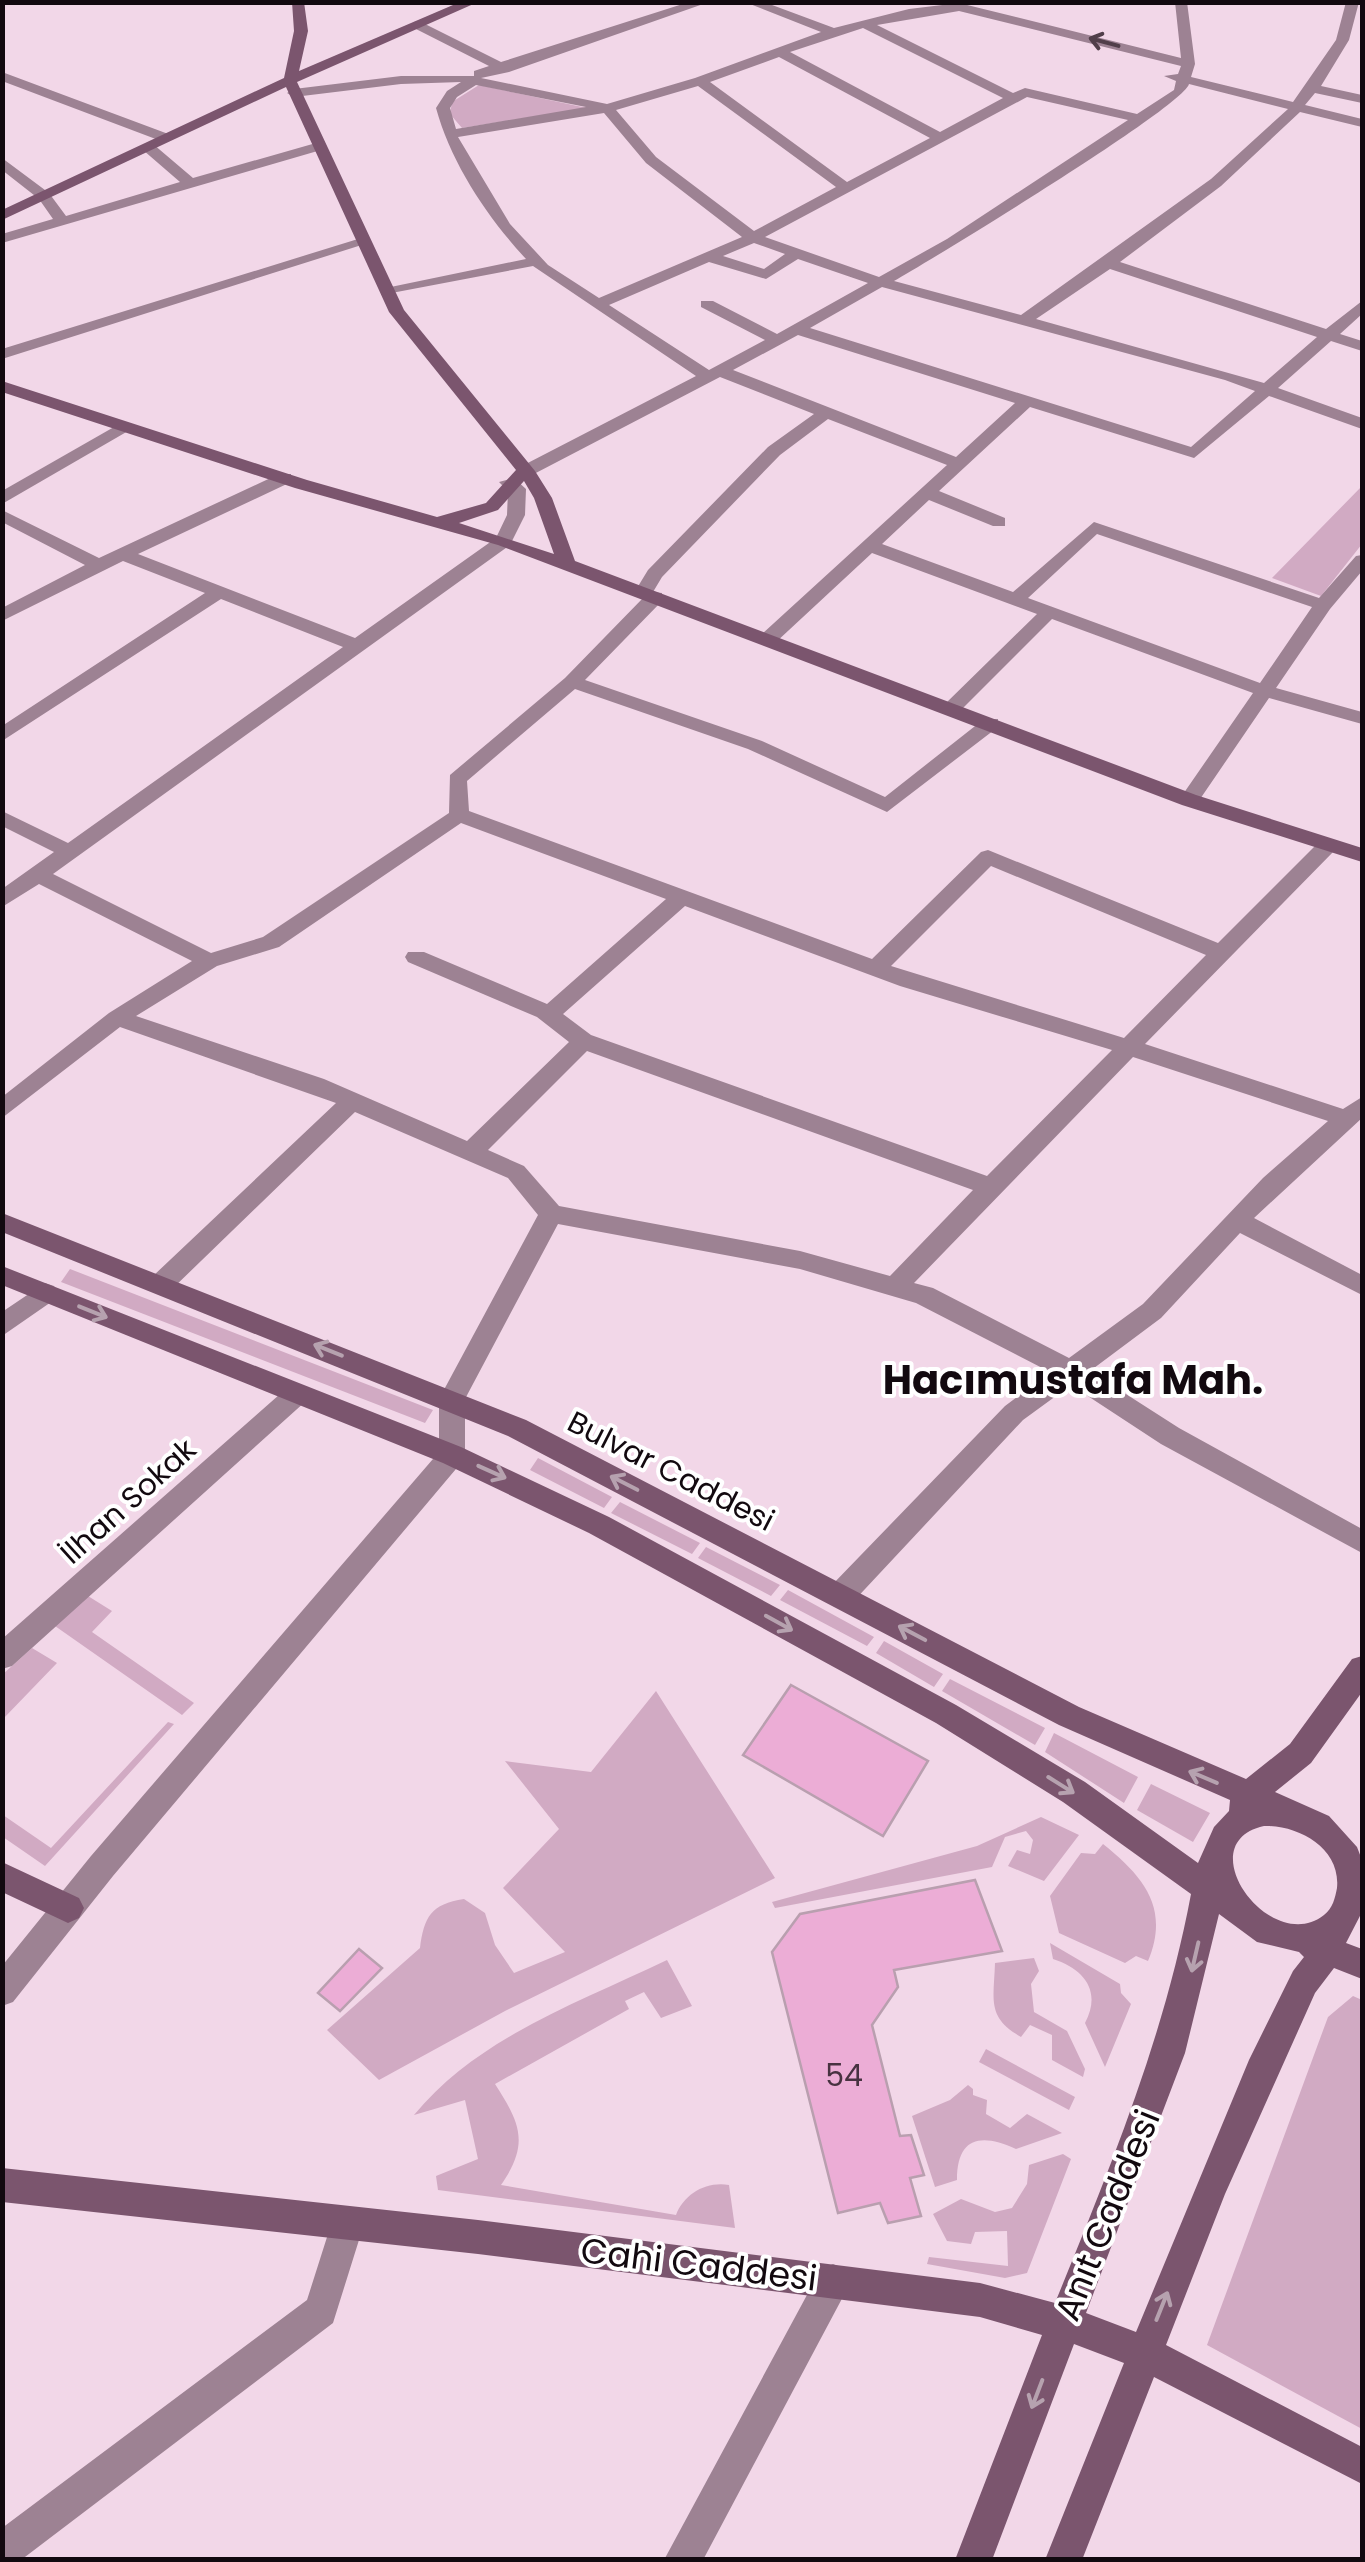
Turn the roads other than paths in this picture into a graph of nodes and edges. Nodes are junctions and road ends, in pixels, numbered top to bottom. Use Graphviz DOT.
graph roads {
  1 [pos="298,2"];
  2 [pos="472,2"];
  3 [pos="703,2"];
  4 [pos="751,2"];
  5 [pos="1181,2"];
  6 [pos="982,7"];
  7 [pos="1355,9"];
  8 [pos="865,24"];
  9 [pos="418,25"];
  10 [pos="833,32"];
  11 [pos="1342,39"];
  12 [pos="1362,43"];
  13 [pos="778,51"];
  14 [pos="504,69"];
  15 [pos="1186,72"];
  16 [pos="467,79"];
  17 [pos="401,80"];
  18 [pos="700,81"];
  19 [pos="6,82"];
  20 [pos="292,86"];
  21 [pos="1312,88"];
  22 [pos="1012,98"];
  23 [pos="1362,99"];
  24 [pos="433,100"];
  25 [pos="1299,107"];
  26 [pos="607,108"];
  27 [pos="1140,119"];
  28 [pos="1362,123"];
  29 [pos="450,134"];
  30 [pos="166,138"];
  31 [pos="941,138"];
  32 [pos="316,146"];
  33 [pos="148,147"];
  34 [pos="2,162"];
  35 [pos="191,184"];
  36 [pos="848,188"];
  37 [pos="44,196"];
  38 [pos="2,216"];
  39 [pos="63,222"];
  40 [pos="753,238"];
  41 [pos="2,239"];
  42 [pos="363,242"];
  43 [pos="796,253"];
  44 [pos="708,257"];
  45 [pos="536,260"];
  46 [pos="1108,262"];
  47 [pos="880,282"];
  48 [pos="386,292"];
  49 [pos="707,304"];
  50 [pos="596,305"];
  51 [pos="1362,306"];
  52 [pos="1022,322"];
  53 [pos="796,329"];
  54 [pos="1328,336"];
  55 [pos="777,340"];
  56 [pos="1362,346"];
  57 [pos="2,354"];
  58 [pos="714,374"];
  59 [pos="2,386"];
  60 [pos="1268,390"];
  61 [pos="1027,401"];
  62 [pos="826,413"];
  63 [pos="1362,424"];
  64 [pos="127,427"];
  65 [pos="956,464"];
  66 [pos="517,477"];
  67 [pos="285,478"];
  68 [pos="924,492"];
  69 [pos="2,498"];
  70 [pos="2,515"];
  71 [pos="436,522"];
  72 [pos="999,522"];
  73 [pos="504,541"];
  74 [pos="868,546"];
  75 [pos="122,554"];
  76 [pos="1362,560"];
  77 [pos="567,564"];
  78 [pos="98,566"];
  79 [pos="219,592"];
  80 [pos="649,595"];
  81 [pos="1014,602"];
  82 [pos="1323,605"];
  83 [pos="1047,614"];
  84 [pos="2,616"];
  85 [pos="768,639"];
  86 [pos="358,646"];
  87 [pos="572,682"];
  88 [pos="1264,691"];
  89 [pos="952,708"];
  90 [pos="1362,718"];
  91 [pos="991,723"];
  92 [pos="2,735"];
  93 [pos="1189,800"];
  94 [pos="459,815"];
  95 [pos="2,817"];
  96 [pos="1328,845"];
  97 [pos="68,851"];
  98 [pos="1362,855"];
  99 [pos="36,874"];
  100 [pos="681,898"];
  101 [pos="2,900"];
  102 [pos="1221,953"];
  103 [pos="416,957"];
  104 [pos="209,961"];
  105 [pos="875,969"];
  106 [pos="548,1014"];
  107 [pos="118,1018"];
  108 [pos="583,1041"];
  109 [pos="1128,1046"];
  110 [pos="352,1100"];
  111 [pos="2,1110"];
  112 [pos="1355,1112"];
  113 [pos="471,1152"];
  114 [pos="991,1188"];
  115 [pos="551,1214"];
  116 [pos="1238,1220"];
  117 [pos="2,1222"];
  118 [pos="2,1275"];
  119 [pos="161,1284"];
  120 [pos="1362,1286"];
  121 [pos="896,1287"];
  122 [pos="45,1294"];
  123 [pos="2,1326"];
  124 [pos="1070,1371"];
  125 [pos="297,1394"];
  126 [pos="452,1399"];
  127 [pos="452,1455"];
  128 [pos="1362,1542"];
  129 [pos="840,1595"];
  130 [pos="2,1657"];
  131 [pos="1362,1668"];
  132 [pos="1248,1796"];
  133 [pos="1294,1814"];
  134 [pos="1232,1827"];
  135 [pos="1359,1866"];
  136 [pos="2,1876"];
  137 [pos="1218,1884"];
  138 [pos="68,1908"];
  139 [pos="1320,1939"];
  140 [pos="1362,1964"];
  141 [pos="2,1991"];
  142 [pos="2,2186"];
  143 [pos="347,2224"];
  144 [pos="833,2281"];
  145 [pos="1064,2323"];
  146 [pos="1144,2352"];
  147 [pos="1362,2466"];
  148 [pos="2,2552"];
  149 [pos="682,2560"];
  150 [pos="973,2560"];
  151 [pos="1063,2560"];
  1 -- 20 [label="street"];
  2 -- 9 [label="street"];
  3 -- 14 [label="street"];
  4 -- 10 [label="street"];
  5 -- 15 [label="street"];
  6 -- 8 [label="street"];
  6 -- 15 [label="street"];
  7 -- 11 [label="street"];
  8 -- 10 [label="street"];
  8 -- 22 [label="street"];
  9 -- 14 [label="street"];
  9 -- 20 [label="street"];
  10 -- 13 [label="street"];
  11 -- 12 [label="street"];
  11 -- 21 [label="street"];
  13 -- 18 [label="street"];
  13 -- 31 [label="street"];
  14 -- 16 [label="street"];
  15 -- 25 [label="street"];
  15 -- 27 [label="street"];
  16 -- 17 [label="street"];
  16 -- 24 [label="street"];
  16 -- 26 [label="street"];
  17 -- 20 [label="street"];
  17 -- 24 [label="street"];
  18 -- 26 [label="street"];
  18 -- 36 [label="street"];
  19 -- 30 [label="street"];
  20 -- 30 [label="street"];
  20 -- 32 [label="street"];
  21 -- 23 [label="street"];
  21 -- 25 [label="street"];
  22 -- 27 [label="street"];
  22 -- 31 [label="street"];
  24 -- 29 [label="street"];
  25 -- 28 [label="street"];
  25 -- 46 [label="street"];
  26 -- 29 [label="street"];
  26 -- 40 [label="street"];
  27 -- 47 [label="street"];
  29 -- 45 [label="street"];
  30 -- 33 [label="street"];
  31 -- 36 [label="street"];
  32 -- 35 [label="street"];
  32 -- 42 [label="street"];
  33 -- 35 [label="street"];
  33 -- 37 [label="street"];
  34 -- 37 [label="street"];
  35 -- 39 [label="street"];
  36 -- 40 [label="street"];
  37 -- 38 [label="street"];
  37 -- 39 [label="street"];
  39 -- 41 [label="street"];
  40 -- 43 [label="street"];
  40 -- 44 [label="street"];
  42 -- 48 [label="street"];
  42 -- 57 [label="street"];
  43 -- 44 [label="street"];
  43 -- 47 [label="street"];
  44 -- 50 [label="street"];
  45 -- 48 [label="street"];
  45 -- 50 [label="street"];
  46 -- 52 [label="street"];
  46 -- 54 [label="street"];
  47 -- 52 [label="street"];
  47 -- 53 [label="street"];
  48 -- 66 [label="street"];
  49 -- 55 [label="street"];
  50 -- 58 [label="street"];
  51 -- 54 [label="street"];
  52 -- 60 [label="street"];
  53 -- 55 [label="street"];
  53 -- 61 [label="street"];
  54 -- 56 [label="street"];
  54 -- 60 [label="street"];
  55 -- 58 [label="street"];
  58 -- 62 [label="street"];
  58 -- 66 [label="street"];
  59 -- 64 [label="street"];
  60 -- 61 [label="street"];
  60 -- 63 [label="street"];
  61 -- 65 [label="street"];
  62 -- 65 [label="street"];
  62 -- 80 [label="street"];
  64 -- 67 [label="street"];
  64 -- 69 [label="street"];
  65 -- 68 [label="street"];
  66 -- 71 [label="street"];
  66 -- 73 [label="street"];
  66 -- 77 [label="street"];
  67 -- 71 [label="street"];
  67 -- 75 [label="street"];
  68 -- 72 [label="street"];
  68 -- 74 [label="street"];
  70 -- 78 [label="street"];
  71 -- 73 [label="street"];
  73 -- 77 [label="street"];
  73 -- 86 [label="street"];
  74 -- 81 [label="street"];
  74 -- 85 [label="street"];
  75 -- 78 [label="street"];
  75 -- 79 [label="street"];
  76 -- 82 [label="street"];
  77 -- 80 [label="street"];
  78 -- 84 [label="street"];
  79 -- 86 [label="street"];
  79 -- 92 [label="street"];
  80 -- 85 [label="street"];
  80 -- 87 [label="street"];
  81 -- 82 [label="street"];
  81 -- 83 [label="street"];
  82 -- 88 [label="street"];
  83 -- 88 [label="street"];
  83 -- 89 [label="street"];
  85 -- 89 [label="street"];
  86 -- 97 [label="street"];
  87 -- 91 [label="street"];
  87 -- 94 [label="street"];
  88 -- 90 [label="street"];
  88 -- 93 [label="street"];
  89 -- 91 [label="street"];
  91 -- 93 [label="street"];
  93 -- 96 [label="street"];
  94 -- 100 [label="street"];
  94 -- 104 [label="street"];
  95 -- 97 [label="street"];
  96 -- 98 [label="street"];
  96 -- 102 [label="street"];
  97 -- 99 [label="street"];
  99 -- 101 [label="street"];
  99 -- 104 [label="street"];
  100 -- 105 [label="street"];
  100 -- 106 [label="street"];
  102 -- 105 [label="street"];
  102 -- 109 [label="street"];
  103 -- 106 [label="street"];
  104 -- 107 [label="street"];
  105 -- 109 [label="street"];
  106 -- 108 [label="street"];
  107 -- 110 [label="street"];
  107 -- 111 [label="street"];
  108 -- 113 [label="street"];
  108 -- 114 [label="street"];
  109 -- 112 [label="street"];
  109 -- 114 [label="street"];
  110 -- 113 [label="street"];
  110 -- 119 [label="street"];
  112 -- 116 [label="street"];
  113 -- 115 [label="street"];
  114 -- 121 [label="street"];
  115 -- 121 [label="street"];
  115 -- 126 [label="street"];
  116 -- 120 [label="street"];
  116 -- 124 [label="street"];
  117 -- 119 [label="street, Bulvar Caddesi"];
  118 -- 122 [label="street"];
  126 -- 119 [label="street, Bulvar Caddesi, one-way"];
  121 -- 124 [label="street"];
  122 -- 123 [label="street"];
  122 -- 125 [label="street, one-way"];
  124 -- 128 [label="street"];
  124 -- 129 [label="street"];
  125 -- 127 [label="street"];
  125 -- 130 [label="street, İlhan Sokak"];
  126 -- 127 [label="street"];
  129 -- 126 [label="street, Bulvar Caddesi, one-way"];
  127 -- 137 [label="street, one-way"];
  127 -- 138 [label="street"];
  132 -- 129 [label="street, Bulvar Caddesi, one-way"];
  131 -- 132 [label="street"];
  132 -- 133 [label="street, Bulvar Caddesi"];
  132 -- 134 [label="street"];
  133 -- 134 [label="street"];
  133 -- 135 [label="street"];
  134 -- 137 [label="street"];
  135 -- 139 [label="street"];
  136 -- 138 [label="street"];
  137 -- 139 [label="street"];
  137 -- 145 [label="street, Anıt Caddesi, one-way"];
  138 -- 141 [label="street"];
  139 -- 140 [label="street"];
  146 -- 139 [label="street, one-way"];
  142 -- 143 [label="street, Cahi Caddesi"];
  143 -- 144 [label="street, Cahi Caddesi"];
  143 -- 148 [label="street"];
  144 -- 145 [label="street, Cahi Caddesi"];
  144 -- 149 [label="street"];
  145 -- 146 [label="street, Cahi Caddesi"];
  145 -- 150 [label="street, Anıt Caddesi, one-way"];
  146 -- 147 [label="street, Cahi Caddesi"];
  146 -- 151 [label="street"];
}
